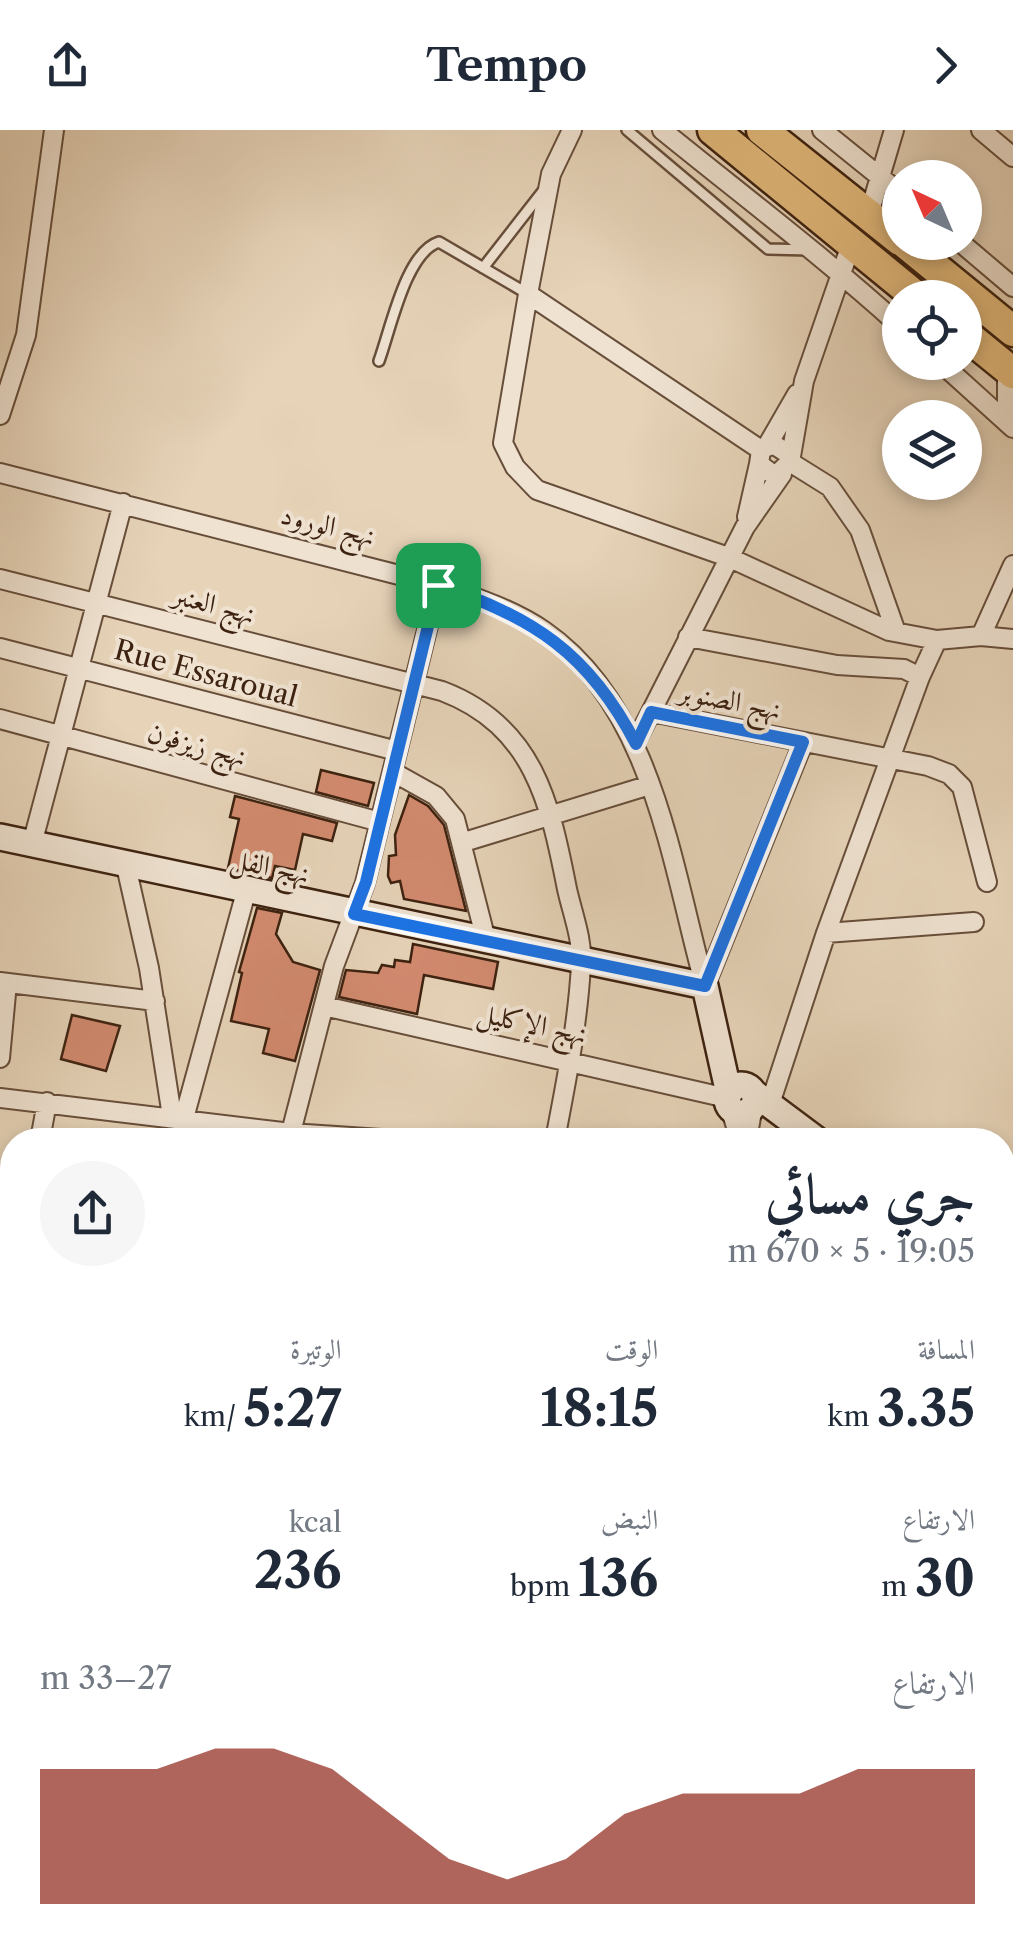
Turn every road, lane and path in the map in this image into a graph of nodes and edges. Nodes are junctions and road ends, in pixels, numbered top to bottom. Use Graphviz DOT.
graph roads {
  1 [pos="54,130"];
  2 [pos="572,130"];
  3 [pos="627,130"];
  4 [pos="662,130"];
  5 [pos="713,130"];
  6 [pos="762,130"];
  7 [pos="822,130"];
  8 [pos="894,130"];
  9 [pos="981,130"];
  10 [pos="1013,157"];
  11 [pos="880,176"];
  12 [pos="548,185"];
  13 [pos="869,214"];
  14 [pos="882,225"];
  15 [pos="810,250"];
  16 [pos="846,259"];
  17 [pos="925,260"];
  18 [pos="981,260"];
  19 [pos="483,268"];
  20 [pos="885,280"];
  21 [pos="1013,287"];
  22 [pos="528,294"];
  23 [pos="882,304"];
  24 [pos="1013,331"];
  25 [pos="982,348"];
  26 [pos="380,360"];
  27 [pos="1010,371"];
  28 [pos="960,380"];
  29 [pos="804,381"];
  30 [pos="0,415"];
  31 [pos="1010,425"];
  32 [pos="762,453"];
  33 [pos="787,464"];
  34 [pos="0,473"];
  35 [pos="123,503"];
  36 [pos="745,527"];
  37 [pos="728,558"];
  38 [pos="1013,566"];
  39 [pos="0,579"];
  40 [pos="438,585"];
  41 [pos="96,602"];
  42 [pos="896,632"];
  43 [pos="981,636"];
  44 [pos="688,637"];
  45 [pos="937,640"];
  46 [pos="1013,640"];
  47 [pos="0,648"];
  48 [pos="79,668"];
  49 [pos="920,676"];
  50 [pos="414,684"];
  51 [pos="651,712"];
  52 [pos="0,719"];
  53 [pos="61,736"];
  54 [pos="803,742"];
  55 [pos="636,744"];
  56 [pos="397,751"];
  57 [pos="890,762"];
  58 [pos="392,772"];
  59 [pos="650,785"];
  60 [pos="552,814"];
  61 [pos="380,822"];
  62 [pos="0,838"];
  63 [pos="464,842"];
  64 [pos="32,844"];
  65 [pos="126,866"];
  66 [pos="987,882"];
  67 [pos="246,892"];
  68 [pos="354,914"];
  69 [pos="974,922"];
  70 [pos="826,932"];
  71 [pos="486,940"];
  72 [pos="582,960"];
  73 [pos="3,983"];
  74 [pos="705,986"];
  75 [pos="155,1001"];
  76 [pos="324,1006"];
  77 [pos="0,1058"];
  78 [pos="571,1060"];
  79 [pos="0,1098"];
  80 [pos="47,1102"];
  81 [pos="745,1109"];
  82 [pos="178,1116"];
  83 [pos="42,1128"];
  84 [pos="178,1128"];
  85 [pos="245,1128"];
  86 [pos="292,1128"];
  87 [pos="557,1128"];
  88 [pos="791,1128"];
  1 -- 30 [label="street"];
  2 -- 12 [label="street"];
  3 -- 15 [label="lane"];
  4 -- 15 [label="street"];
  5 -- 16 [label="highway"];
  6 -- 13 [label="highway"];
  7 -- 11 [label="street"];
  8 -- 11 [label="street"];
  9 -- 10 [label="street"];
  11 -- 13 [label="street"];
  12 -- 19 [label="lane"];
  12 -- 22 [label="street"];
  13 -- 14 [label="highway"];
  15 -- 16 [label="street"];
  16 -- 20 [label="highway"];
  16 -- 23 [label="street"];
  16 -- 29 [label="street"];
  17 -- 24 [label="highway"];
  18 -- 21 [label="street"];
  19 -- 22 [label="lane"];
  19 -- 26 [label="lane"];
  22 -- 32 [label="street"];
  22 -- 37 [label="street"];
  25 -- 27 [label="highway"];
  27 -- 31 [label="street"];
  28 -- 31 [label="street"];
  29 -- 32 [label="street"];
  29 -- 33 [label="street"];
  32 -- 33 [label="street"];
  32 -- 33 [label="street"];
  32 -- 36 [label="street"];
  33 -- 36 [label="street"];
  33 -- 42 [label="street"];
  34 -- 35 [label="street, نهج الورود"];
  35 -- 40 [label="street, نهج الورود"];
  35 -- 41 [label="street"];
  36 -- 37 [label="street"];
  37 -- 42 [label="street"];
  37 -- 44 [label="street"];
  38 -- 43 [label="street"];
  39 -- 41 [label="street, نهج العنبر"];
  40 -- 50 [label="street"];
  40 -- 55 [label="street, نهج الورود"];
  41 -- 48 [label="street"];
  41 -- 50 [label="street, نهج العنبر"];
  42 -- 45 [label="street"];
  43 -- 45 [label="street"];
  43 -- 46 [label="street"];
  44 -- 49 [label="street"];
  44 -- 51 [label="street"];
  45 -- 49 [label="street"];
  47 -- 48 [label="street, Rue Essaroual"];
  48 -- 53 [label="street"];
  48 -- 56 [label="street, Rue Essaroual"];
  49 -- 57 [label="street"];
  50 -- 56 [label="street"];
  50 -- 60 [label="street, نهج العنبر"];
  51 -- 54 [label="street, نهج الصنوبر"];
  51 -- 55 [label="street, نهج الصنوبر"];
  52 -- 53 [label="street, نهج زيزفون"];
  53 -- 61 [label="street, نهج زيزفون"];
  53 -- 64 [label="street"];
  54 -- 57 [label="street, نهج الصنوبر"];
  54 -- 74 [label="street"];
  55 -- 59 [label="street, نهج الورود"];
  56 -- 58 [label="street"];
  57 -- 66 [label="street, نهج الصنوبر"];
  57 -- 70 [label="street"];
  58 -- 61 [label="street"];
  58 -- 63 [label="street"];
  59 -- 60 [label="street"];
  59 -- 74 [label="street, نهج الورود"];
  60 -- 63 [label="street"];
  60 -- 72 [label="street, نهج العنبر"];
  61 -- 68 [label="street"];
  62 -- 64 [label="street, نهج الفل"];
  63 -- 71 [label="street"];
  64 -- 65 [label="street, نهج الفل"];
  65 -- 67 [label="street, نهج الفل"];
  65 -- 75 [label="street"];
  67 -- 68 [label="street, نهج الفل"];
  67 -- 82 [label="street"];
  68 -- 71 [label="street, نهج الفل"];
  68 -- 76 [label="street"];
  69 -- 70 [label="street"];
  70 -- 81 [label="street"];
  71 -- 72 [label="street, نهج الفل"];
  72 -- 74 [label="street, نهج الفل"];
  72 -- 78 [label="street, نهج العنبر"];
  73 -- 75 [label="street"];
  73 -- 77 [label="street"];
  74 -- 81 [label="street, نهج الورود"];
  75 -- 82 [label="street"];
  76 -- 78 [label="street, نهج الإكليل"];
  76 -- 86 [label="street"];
  78 -- 81 [label="street, نهج الإكليل"];
  78 -- 87 [label="street, نهج العنبر"];
  79 -- 80 [label="street"];
  80 -- 82 [label="street"];
  80 -- 83 [label="street"];
  81 -- 88 [label="street"];
  82 -- 84 [label="street"];
  82 -- 85 [label="street"];
}
